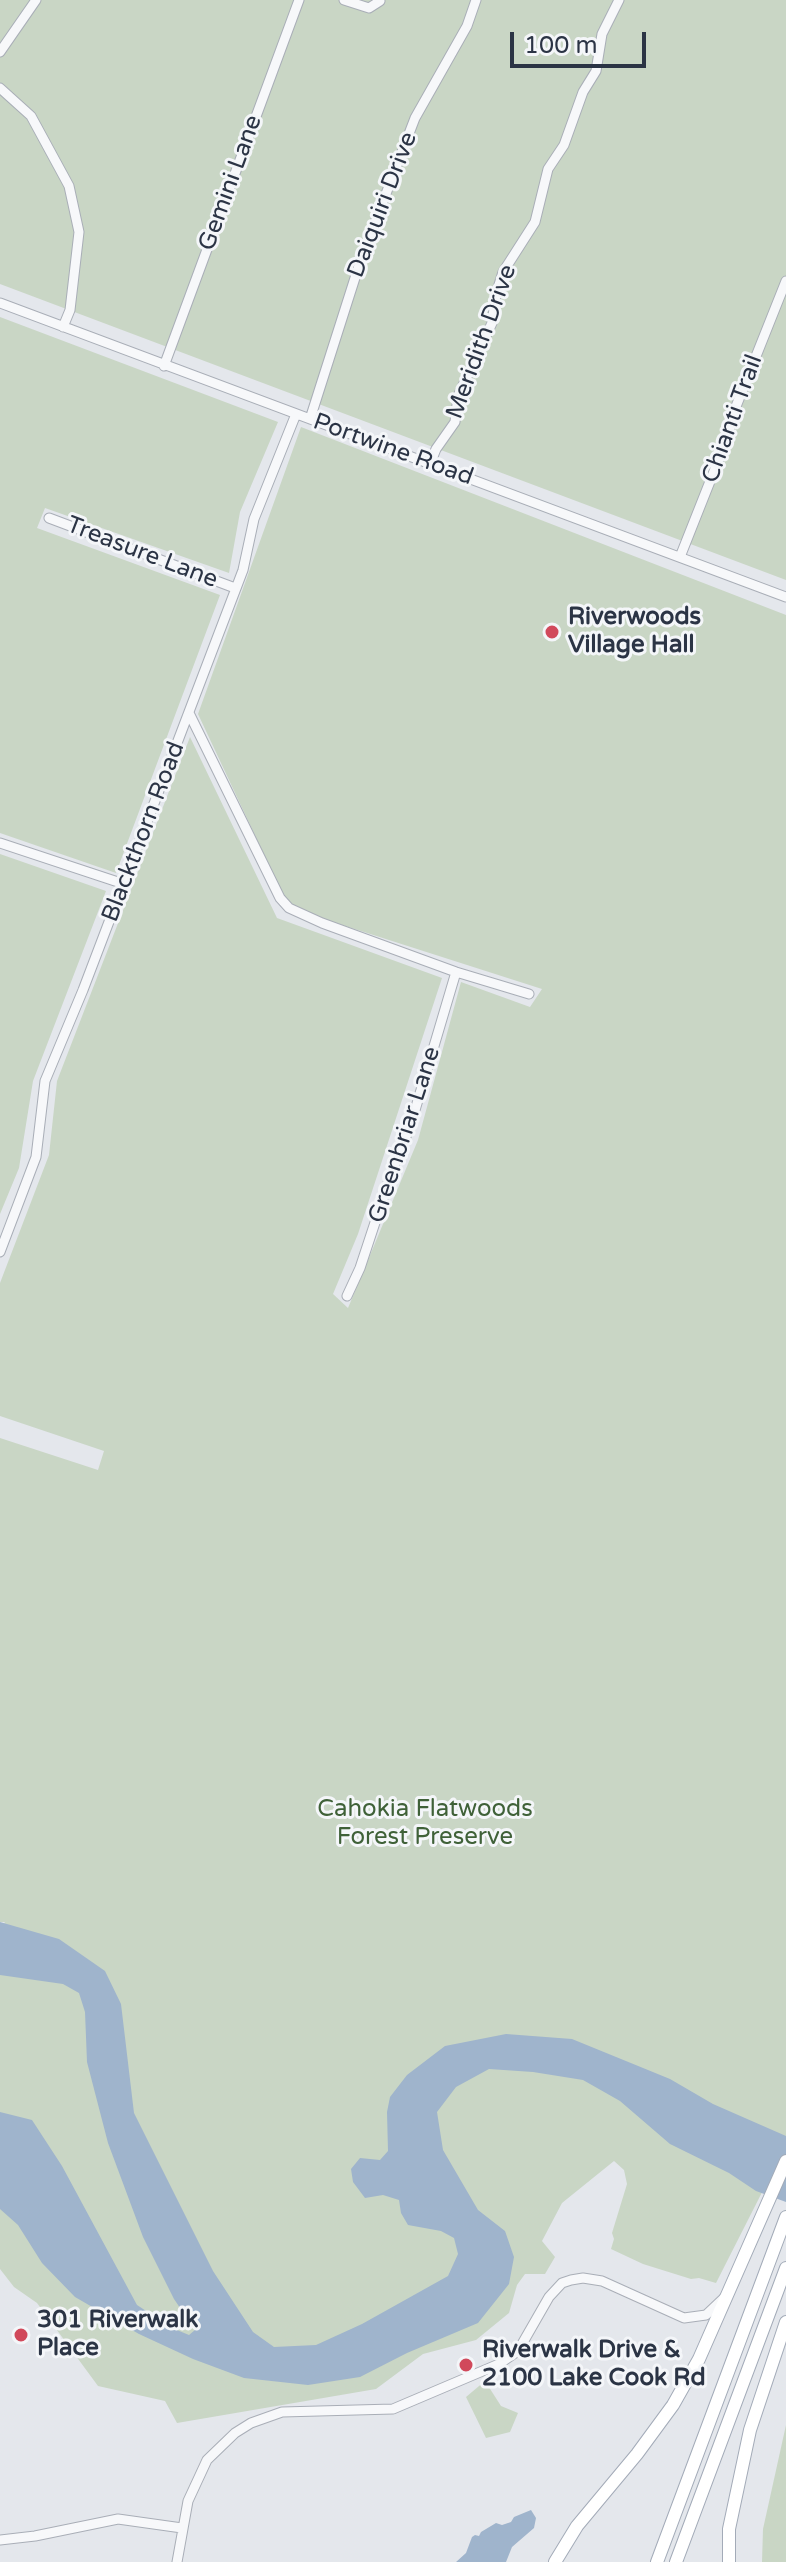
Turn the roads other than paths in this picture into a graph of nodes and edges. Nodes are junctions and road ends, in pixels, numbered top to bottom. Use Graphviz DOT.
graph roads {
  1 [pos="36,0"];
  2 [pos="299,0"];
  3 [pos="344,0"];
  4 [pos="476,0"];
  5 [pos="619,0"];
  6 [pos="380,1"];
  7 [pos="0,52"];
  8 [pos="0,88"];
  9 [pos="786,281"];
  10 [pos="0,303"];
  11 [pos="63,327"];
  12 [pos="164,366"];
  13 [pos="296,414"];
  14 [pos="310,419"];
  15 [pos="430,464"];
  16 [pos="49,518"];
  17 [pos="680,557"];
  18 [pos="235,588"];
  19 [pos="786,597"];
  20 [pos="189,713"];
  21 [pos="0,843"];
  22 [pos="124,884"];
  23 [pos="456,972"];
  24 [pos="529,994"];
  25 [pos="0,1252"];
  26 [pos="347,1296"];
  27 [pos="786,2161"];
  28 [pos="786,2217"];
  29 [pos="786,2268"];
  30 [pos="726,2297"];
  31 [pos="786,2322"];
  32 [pos="577,2526"];
  33 [pos="182,2528"];
  34 [pos="0,2540"];
  35 [pos="177,2562"];
  36 [pos="549,2562"];
  37 [pos="555,2562"];
  38 [pos="657,2562"];
  39 [pos="676,2562"];
  40 [pos="729,2562"];
  1 -- 7 [label="street"];
  2 -- 12 [label="street, Gemini Lane"];
  3 -- 6 [label="street"];
  4 -- 14 [label="street, Daiquiri Drive"];
  5 -- 15 [label="street, Meridith Drive"];
  8 -- 11 [label="street"];
  9 -- 17 [label="street, Chianti Trail"];
  10 -- 11 [label="street, Portwine Road"];
  11 -- 12 [label="street, Portwine Road"];
  12 -- 13 [label="street, Portwine Road"];
  13 -- 14 [label="street, Portwine Road"];
  13 -- 18 [label="street, Blackthorn Road"];
  14 -- 15 [label="street, Portwine Road"];
  15 -- 17 [label="street, Portwine Road"];
  16 -- 18 [label="street, Treasure Lane"];
  17 -- 19 [label="street, Portwine Road"];
  18 -- 20 [label="street, Blackthorn Road"];
  20 -- 22 [label="street, Blackthorn Road"];
  20 -- 23 [label="street"];
  21 -- 22 [label="street"];
  22 -- 25 [label="street, Blackthorn Road"];
  23 -- 24 [label="street"];
  23 -- 26 [label="street, Greenbriar Lane"];
  27 -- 30 [label="main road"];
  28 -- 38 [label="main road"];
  29 -- 39 [label="main road"];
  30 -- 32 [label="main road"];
  30 -- 33 [label="street"];
  31 -- 40 [label="main road"];
  32 -- 36 [label="main road"];
  32 -- 37 [label="main road"];
  33 -- 34 [label="street"];
  33 -- 35 [label="street"];
}
